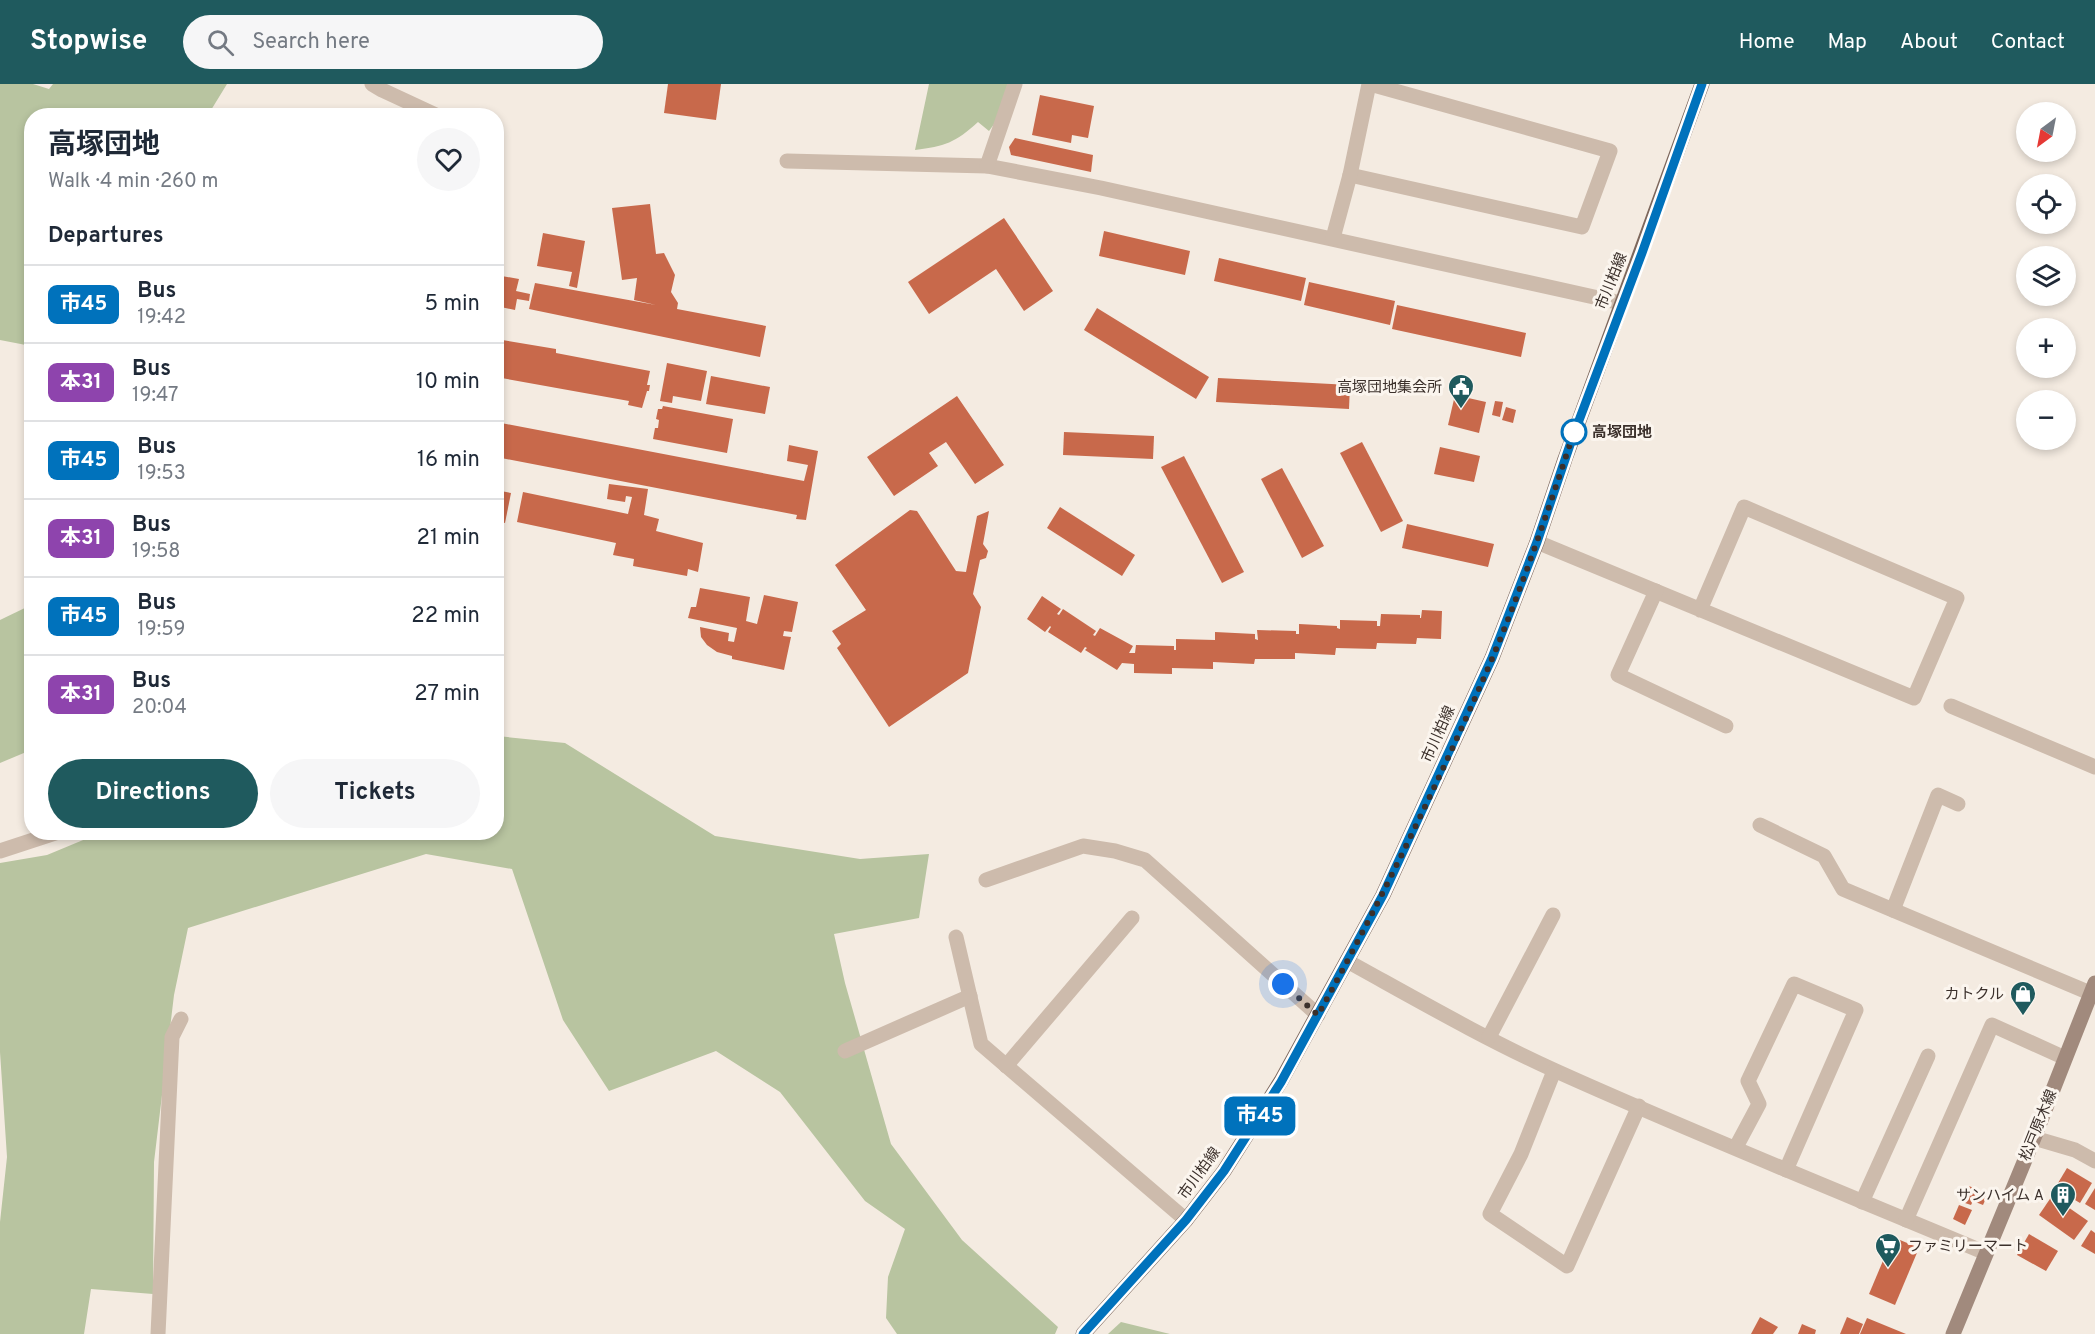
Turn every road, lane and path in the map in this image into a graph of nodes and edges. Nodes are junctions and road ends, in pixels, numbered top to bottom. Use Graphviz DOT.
graph roads {
  1 [pos="372,84"];
  2 [pos="1015,84"];
  3 [pos="1370,84"];
  4 [pos="1702,84"];
  5 [pos="421,108"];
  6 [pos="787,161"];
  7 [pos="987,166"];
  8 [pos="1350,175"];
  9 [pos="1333,238"];
  10 [pos="1622,303"];
  11 [pos="1537,542"];
  12 [pos="1656,591"];
  13 [pos="1700,610"];
  14 [pos="1951,706"];
  15 [pos="1726,726"];
  16 [pos="2095,767"];
  17 [pos="1958,804"];
  18 [pos="1760,825"];
  19 [pos="34,840"];
  20 [pos="0,851"];
  21 [pos="986,880"];
  22 [pos="1893,910"];
  23 [pos="1553,915"];
  24 [pos="1132,918"];
  25 [pos="956,938"];
  26 [pos="1347,961"];
  27 [pos="2093,988"];
  28 [pos="970,996"];
  29 [pos="1318,1015"];
  30 [pos="181,1019"];
  31 [pos="1489,1037"];
  32 [pos="845,1051"];
  33 [pos="1928,1056"];
  34 [pos="2065,1058"];
  35 [pos="1006,1066"];
  36 [pos="1554,1071"];
  37 [pos="1639,1106"];
  38 [pos="2034,1138"];
  39 [pos="1736,1147"];
  40 [pos="2095,1161"];
  41 [pos="1786,1170"];
  42 [pos="1862,1202"];
  43 [pos="1186,1220"];
  44 [pos="1906,1220"];
  45 [pos="1986,1253"];
  46 [pos="158,1334"];
  47 [pos="1083,1334"];
  48 [pos="1953,1334"];
  1 -- 5 [label="street"];
  2 -- 7 [label="street"];
  3 -- 8 [label="street"];
  3 -- 8 [label="street"];
  4 -- 10 [label="main road, 市川柏線"];
  6 -- 7 [label="street"];
  7 -- 9 [label="street"];
  8 -- 9 [label="street"];
  9 -- 10 [label="street"];
  10 -- 11 [label="main road, 市川柏線"];
  11 -- 12 [label="street"];
  11 -- 26 [label="main road, 市川柏線"];
  12 -- 13 [label="street"];
  12 -- 15 [label="street"];
  13 -- 13 [label="street"];
  14 -- 16 [label="street"];
  17 -- 22 [label="street"];
  18 -- 22 [label="street"];
  19 -- 20 [label="street"];
  21 -- 29 [label="street"];
  22 -- 27 [label="street"];
  23 -- 31 [label="street"];
  24 -- 35 [label="street"];
  25 -- 28 [label="street"];
  26 -- 29 [label="main road, 市川柏線"];
  26 -- 31 [label="street"];
  27 -- 34 [label="main road, 松戸原木線"];
  28 -- 32 [label="street"];
  28 -- 35 [label="street"];
  29 -- 43 [label="main road, 市川柏線"];
  30 -- 46 [label="street"];
  31 -- 36 [label="street"];
  33 -- 42 [label="street"];
  34 -- 38 [label="main road, 松戸原木線"];
  34 -- 44 [label="street"];
  35 -- 43 [label="street"];
  36 -- 37 [label="street"];
  36 -- 37 [label="street"];
  37 -- 39 [label="street"];
  38 -- 40 [label="street"];
  38 -- 45 [label="main road, 松戸原木線"];
  39 -- 41 [label="street"];
  39 -- 41 [label="street"];
  41 -- 42 [label="street"];
  42 -- 44 [label="street"];
  43 -- 47 [label="main road, 市川柏線"];
  44 -- 45 [label="street"];
  45 -- 48 [label="main road, 松戸原木線"];
}
